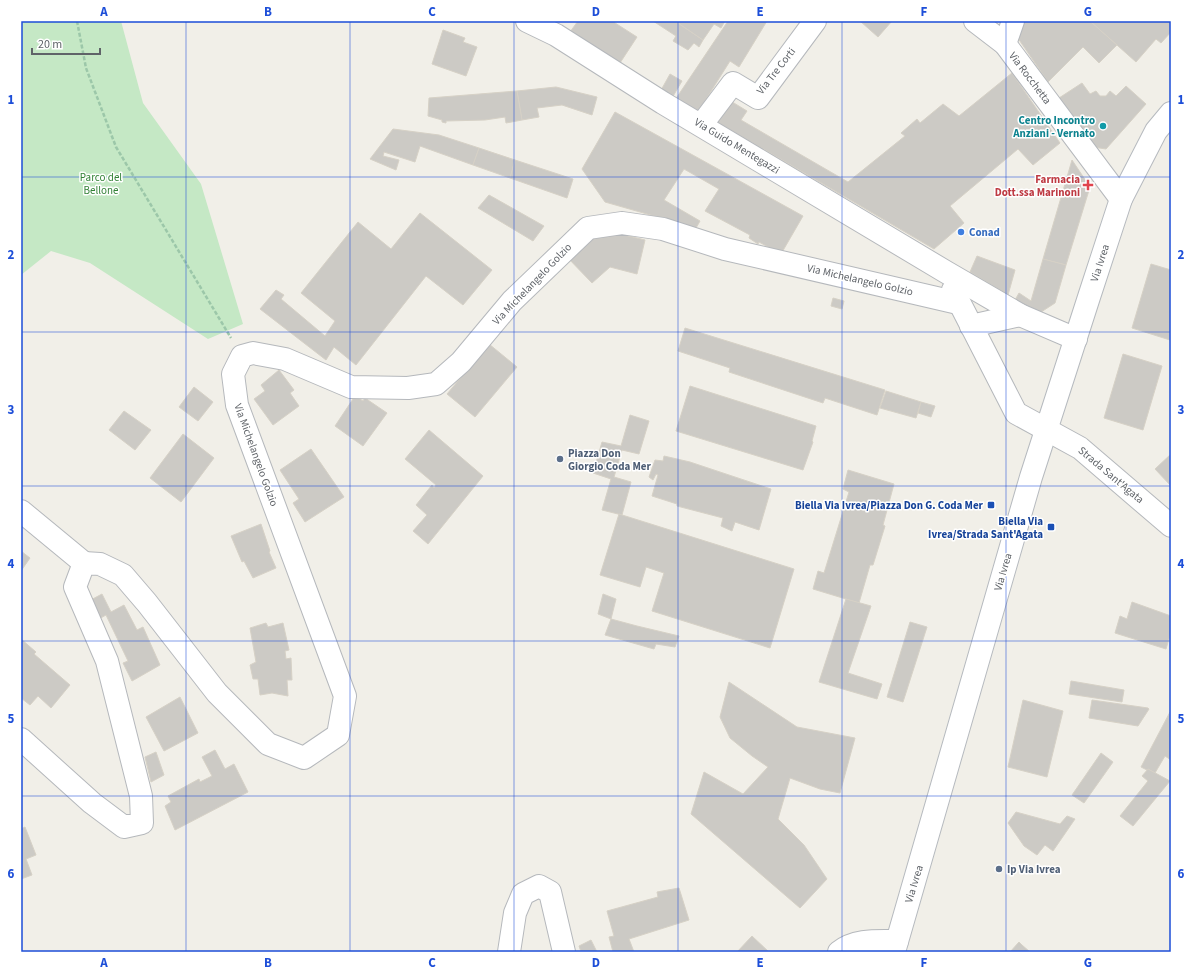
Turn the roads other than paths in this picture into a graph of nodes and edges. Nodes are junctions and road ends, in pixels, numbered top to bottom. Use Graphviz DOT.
graph roads {
  1 [pos="527,21"];
  2 [pos="815,21"];
  3 [pos="975,21"];
  4 [pos="1013,21"];
  5 [pos="1005,44"];
  6 [pos="1171,113"];
  7 [pos="702,124"];
  8 [pos="1121,198"];
  9 [pos="946,272"];
  10 [pos="958,303"];
  11 [pos="1020,314"];
  12 [pos="971,326"];
  13 [pos="1076,339"];
  14 [pos="1046,430"];
  15 [pos="21,511"];
  16 [pos="1171,526"];
  17 [pos="84,563"];
  18 [pos="21,738"];
  19 [pos="895,946"];
  20 [pos="509,952"];
  21 [pos="564,952"];
  22 [pos="839,952"];
  1 -- 7 [label="street, Via Guido Mentegazzi"];
  2 -- 7 [label="street, Via Tre Corti"];
  3 -- 5 [label="street, Via Rocchetta"];
  4 -- 5 [label="street"];
  5 -- 8 [label="street, Via Rocchetta"];
  6 -- 8 [label="street, Via Ivrea"];
  7 -- 9 [label="street, Via Guido Mentegazzi"];
  8 -- 13 [label="street, Via Ivrea"];
  9 -- 10 [label="street"];
  9 -- 11 [label="street, Via Guido Mentegazzi"];
  10 -- 12 [label="street"];
  10 -- 17 [label="street, Via Michelangelo Golzio"];
  11 -- 12 [label="street"];
  11 -- 13 [label="street, Via Guido Mentegazzi"];
  12 -- 14 [label="street"];
  13 -- 14 [label="street, Via Ivrea"];
  14 -- 16 [label="street, Strada Sant'Agata"];
  14 -- 19 [label="street, Via Ivrea"];
  15 -- 17 [label="street"];
  17 -- 18 [label="street"];
  19 -- 22 [label="street"];
  20 -- 21 [label="street"];
}
